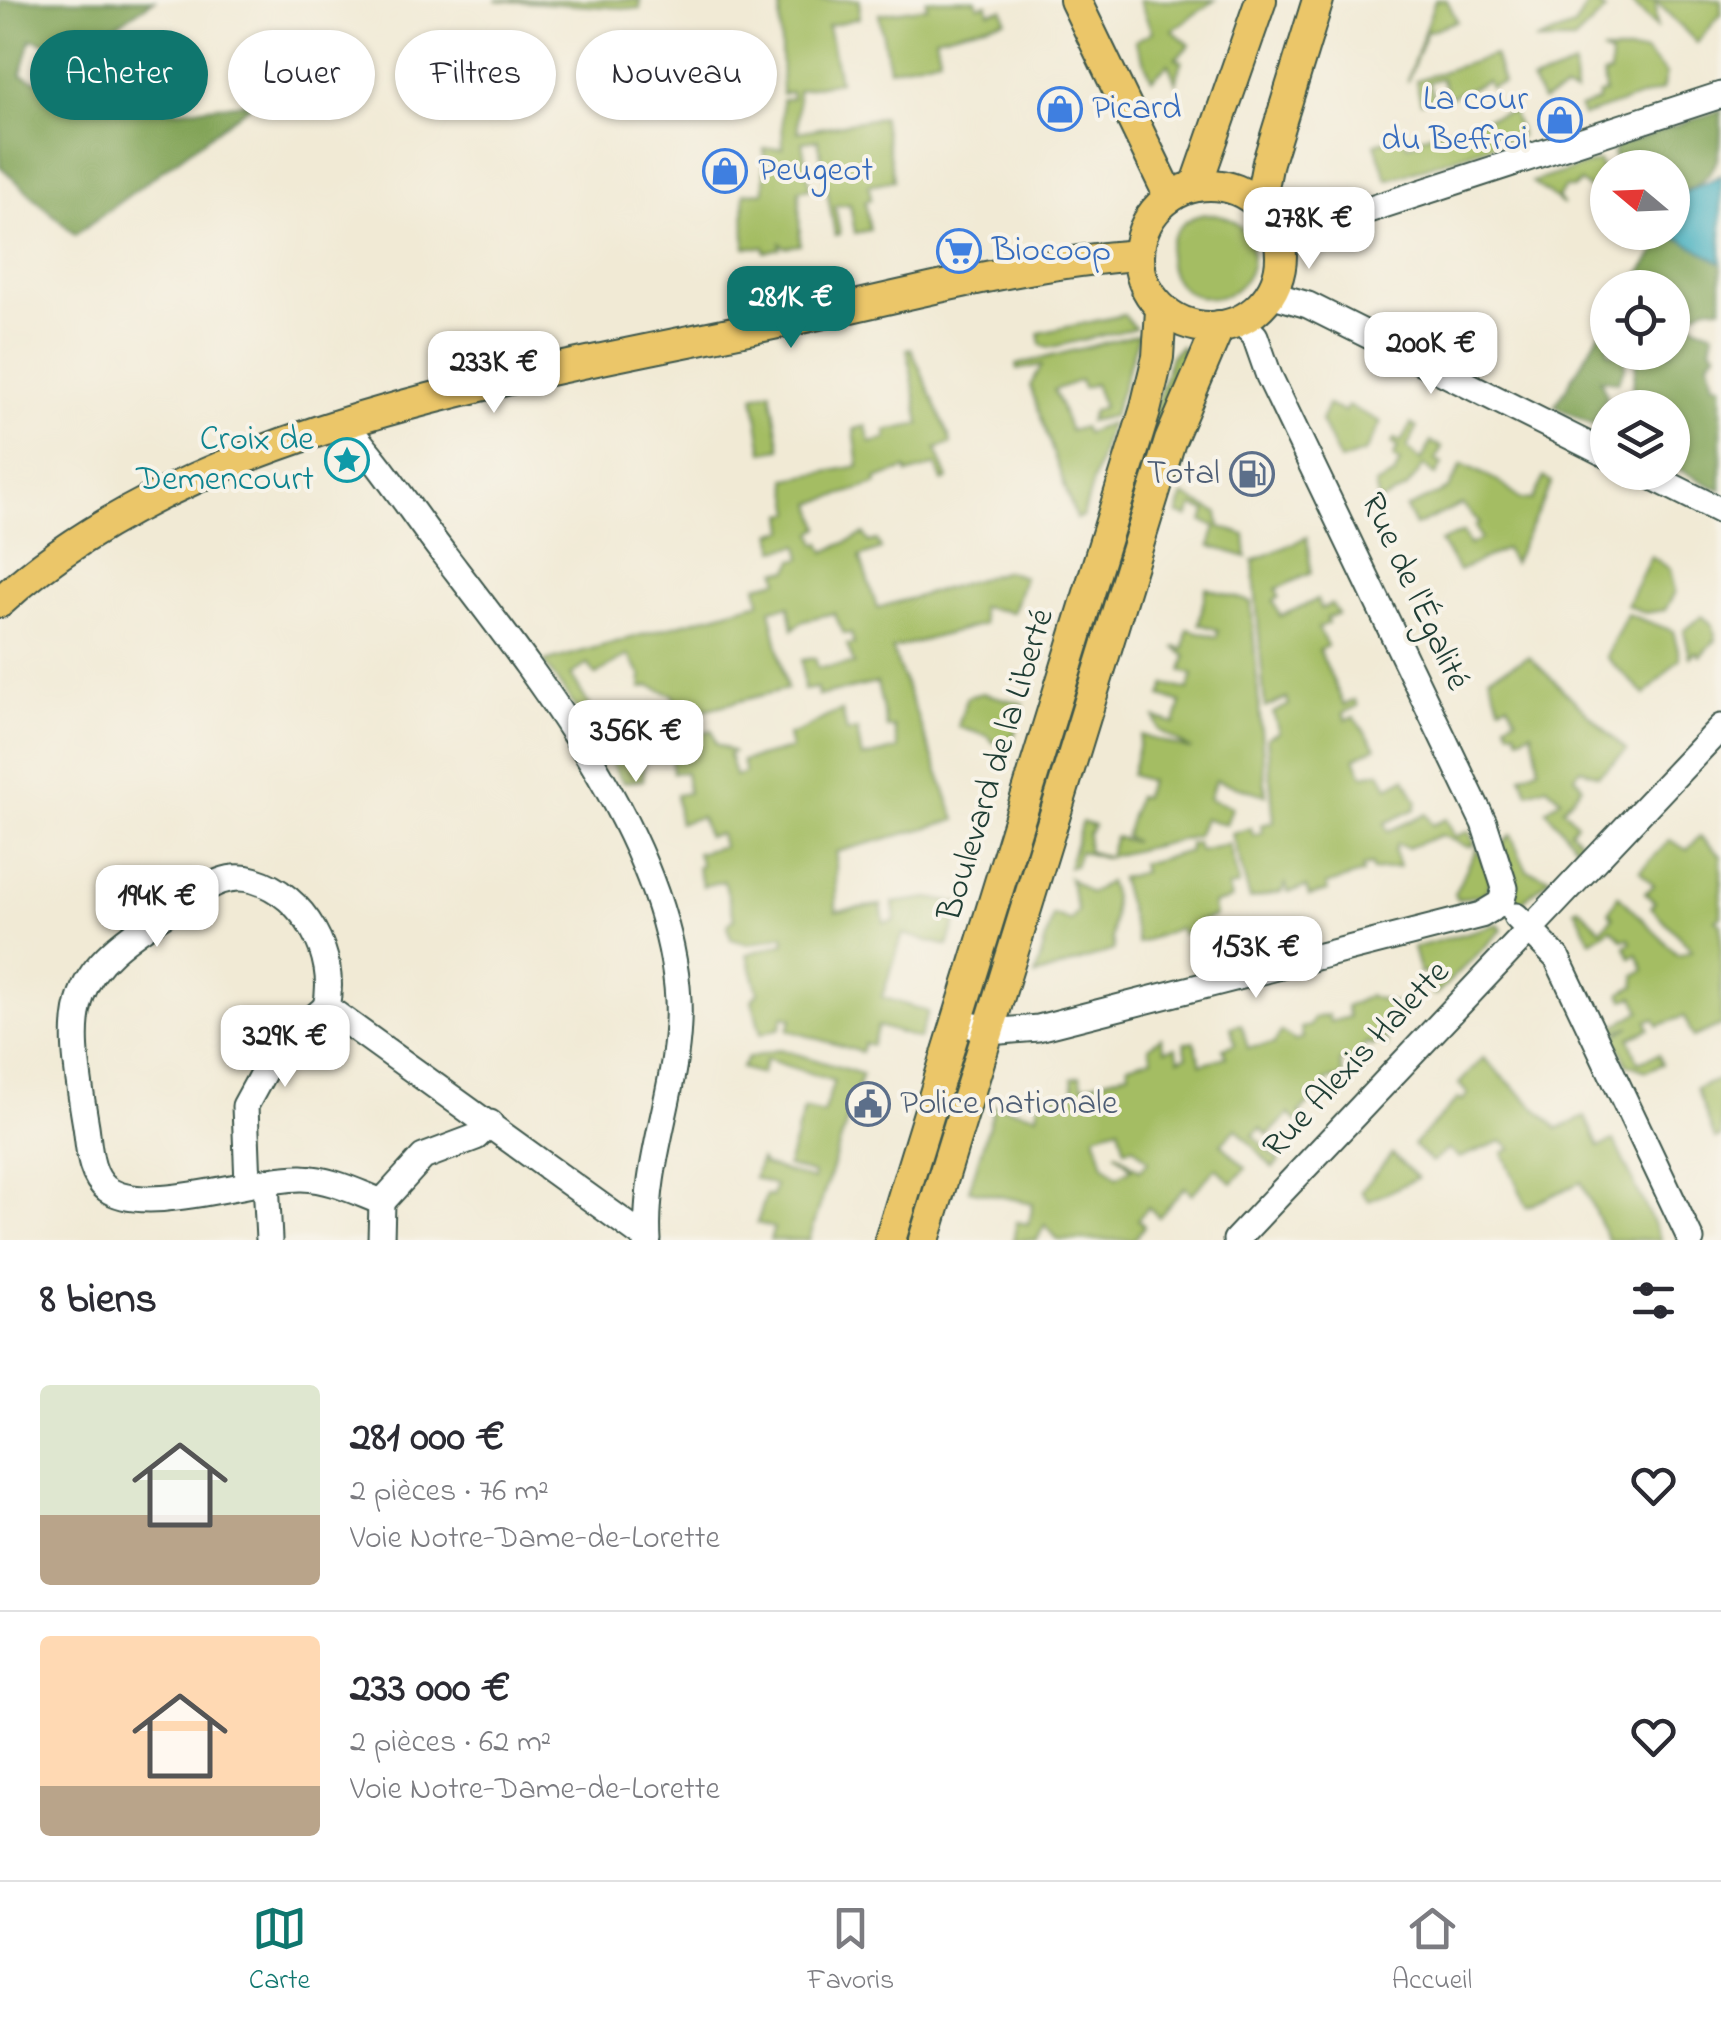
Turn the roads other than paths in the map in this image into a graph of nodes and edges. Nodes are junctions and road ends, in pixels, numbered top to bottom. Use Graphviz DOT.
graph roads {
  1 [pos="1075,0"];
  2 [pos="1261,0"];
  3 [pos="1318,0"];
  4 [pos="1721,95"];
  5 [pos="1183,192"];
  6 [pos="1260,203"];
  7 [pos="1278,239"];
  8 [pos="1139,256"];
  9 [pos="1270,294"];
  10 [pos="1160,310"];
  11 [pos="1229,323"];
  12 [pos="345,425"];
  13 [pos="1590,446"];
  14 [pos="1680,490"];
  15 [pos="1721,511"];
  16 [pos="0,602"];
  17 [pos="1721,726"];
  18 [pos="1501,903"];
  19 [pos="1528,928"];
  20 [pos="326,1006"];
  21 [pos="957,1022"];
  22 [pos="989,1030"];
  23 [pos="490,1123"];
  24 [pos="257,1182"];
  25 [pos="382,1202"];
  26 [pos="647,1239"];
  27 [pos="269,1240"];
  28 [pos="381,1240"];
  29 [pos="890,1240"];
  30 [pos="924,1240"];
  31 [pos="1236,1240"];
  32 [pos="1690,1240"];
  1 -- 5 [label="main road"];
  2 -- 5 [label="main road"];
  3 -- 6 [label="main road"];
  4 -- 7 [label="street"];
  5 -- 6 [label="main road"];
  5 -- 8 [label="main road"];
  6 -- 7 [label="main road"];
  7 -- 9 [label="main road"];
  8 -- 10 [label="main road"];
  8 -- 12 [label="main road"];
  9 -- 11 [label="main road"];
  9 -- 13 [label="street"];
  10 -- 11 [label="main road"];
  10 -- 21 [label="main road, Boulevard de la Liberté"];
  11 -- 18 [label="street, Rue de l'Égalité"];
  11 -- 22 [label="main road, Boulevard de la Liberté"];
  12 -- 16 [label="main road"];
  12 -- 26 [label="street"];
  14 -- 15 [label="street"];
  17 -- 19 [label="street, Rue Alexis Halette"];
  18 -- 19 [label="street"];
  18 -- 22 [label="street"];
  19 -- 31 [label="street, Rue Alexis Halette"];
  19 -- 32 [label="street"];
  20 -- 23 [label="street"];
  20 -- 24 [label="street"];
  20 -- 24 [label="street"];
  21 -- 22 [label="street"];
  21 -- 29 [label="main road, Boulevard de la Liberté"];
  22 -- 30 [label="main road, Boulevard de la Liberté"];
  23 -- 25 [label="street"];
  23 -- 26 [label="street"];
  24 -- 25 [label="street"];
  24 -- 27 [label="street"];
  25 -- 28 [label="street"];
}
